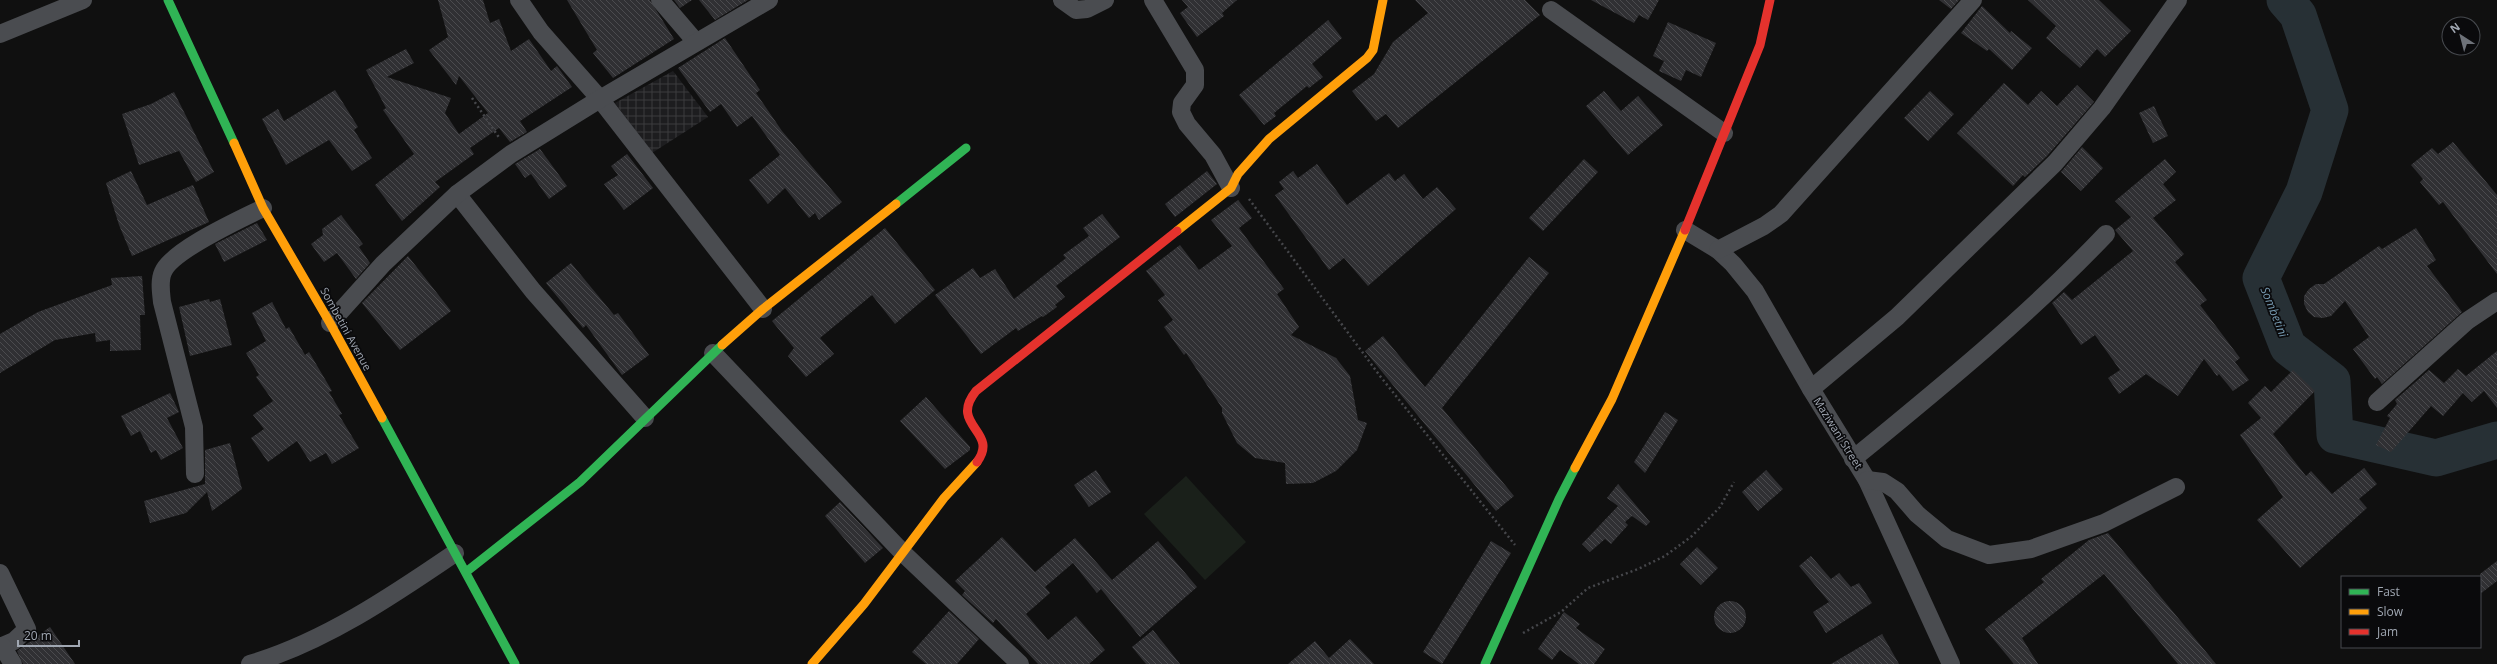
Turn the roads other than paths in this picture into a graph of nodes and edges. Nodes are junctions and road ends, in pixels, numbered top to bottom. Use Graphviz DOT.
graph roads {
  1 [pos="83,0"];
  2 [pos="168,0"];
  3 [pos="519,0"];
  4 [pos="660,0"];
  5 [pos="769,0"];
  6 [pos="1062,0"];
  7 [pos="1106,0"];
  8 [pos="1153,0"];
  9 [pos="1383,0"];
  10 [pos="1770,0"];
  11 [pos="1973,0"];
  12 [pos="2178,0"];
  13 [pos="1551,10"];
  14 [pos="0,34"];
  15 [pos="696,42"];
  16 [pos="600,99"];
  17 [pos="1724,133"];
  18 [pos="966,148"];
  19 [pos="1232,183"];
  20 [pos="457,194"];
  21 [pos="263,208"];
  22 [pos="1685,230"];
  23 [pos="2106,234"];
  24 [pos="1718,250"];
  25 [pos="2497,301"];
  26 [pos="763,309"];
  27 [pos="330,323"];
  28 [pos="713,353"];
  29 [pos="1811,389"];
  30 [pos="2377,402"];
  31 [pos="645,418"];
  32 [pos="1853,458"];
  33 [pos="195,474"];
  34 [pos="1867,480"];
  35 [pos="2176,487"];
  36 [pos="456,553"];
  37 [pos="903,553"];
  38 [pos="466,572"];
  39 [pos="0,573"];
  40 [pos="1,647"];
  41 [pos="14,664"];
  42 [pos="250,664"];
  43 [pos="515,664"];
  44 [pos="812,664"];
  45 [pos="1020,664"];
  46 [pos="1485,664"];
  47 [pos="1951,664"];
  1 -- 14 [label="street"];
  2 -- 21 [label="street, Sombetini Avenue"];
  3 -- 16 [label="street"];
  4 -- 15 [label="street"];
  5 -- 15 [label="street"];
  6 -- 7 [label="street"];
  8 -- 19 [label="street"];
  9 -- 19 [label="street"];
  10 -- 17 [label="street"];
  11 -- 24 [label="street"];
  12 -- 29 [label="street"];
  13 -- 17 [label="street"];
  15 -- 16 [label="street"];
  16 -- 20 [label="street"];
  16 -- 26 [label="street"];
  17 -- 22 [label="street"];
  18 -- 26 [label="street"];
  19 -- 37 [label="street"];
  20 -- 27 [label="street"];
  20 -- 31 [label="street"];
  21 -- 27 [label="street, Sombetini Avenue"];
  21 -- 33 [label="street"];
  22 -- 24 [label="street, Maziwani Street"];
  22 -- 46 [label="street"];
  23 -- 32 [label="street"];
  24 -- 29 [label="street, Maziwani Street"];
  25 -- 30 [label="street"];
  26 -- 28 [label="street"];
  27 -- 36 [label="street, Sombetini Avenue"];
  28 -- 31 [label="street"];
  28 -- 37 [label="street"];
  29 -- 32 [label="street, Maziwani Street"];
  31 -- 38 [label="street"];
  32 -- 34 [label="street, Maziwani Street"];
  34 -- 35 [label="street"];
  34 -- 47 [label="street, Maziwani Street"];
  36 -- 38 [label="street, Sombetini Avenue"];
  36 -- 42 [label="street"];
  37 -- 44 [label="street"];
  37 -- 45 [label="street"];
  38 -- 43 [label="street, Sombetini Avenue"];
  39 -- 40 [label="street"];
  40 -- 41 [label="street"];
}
